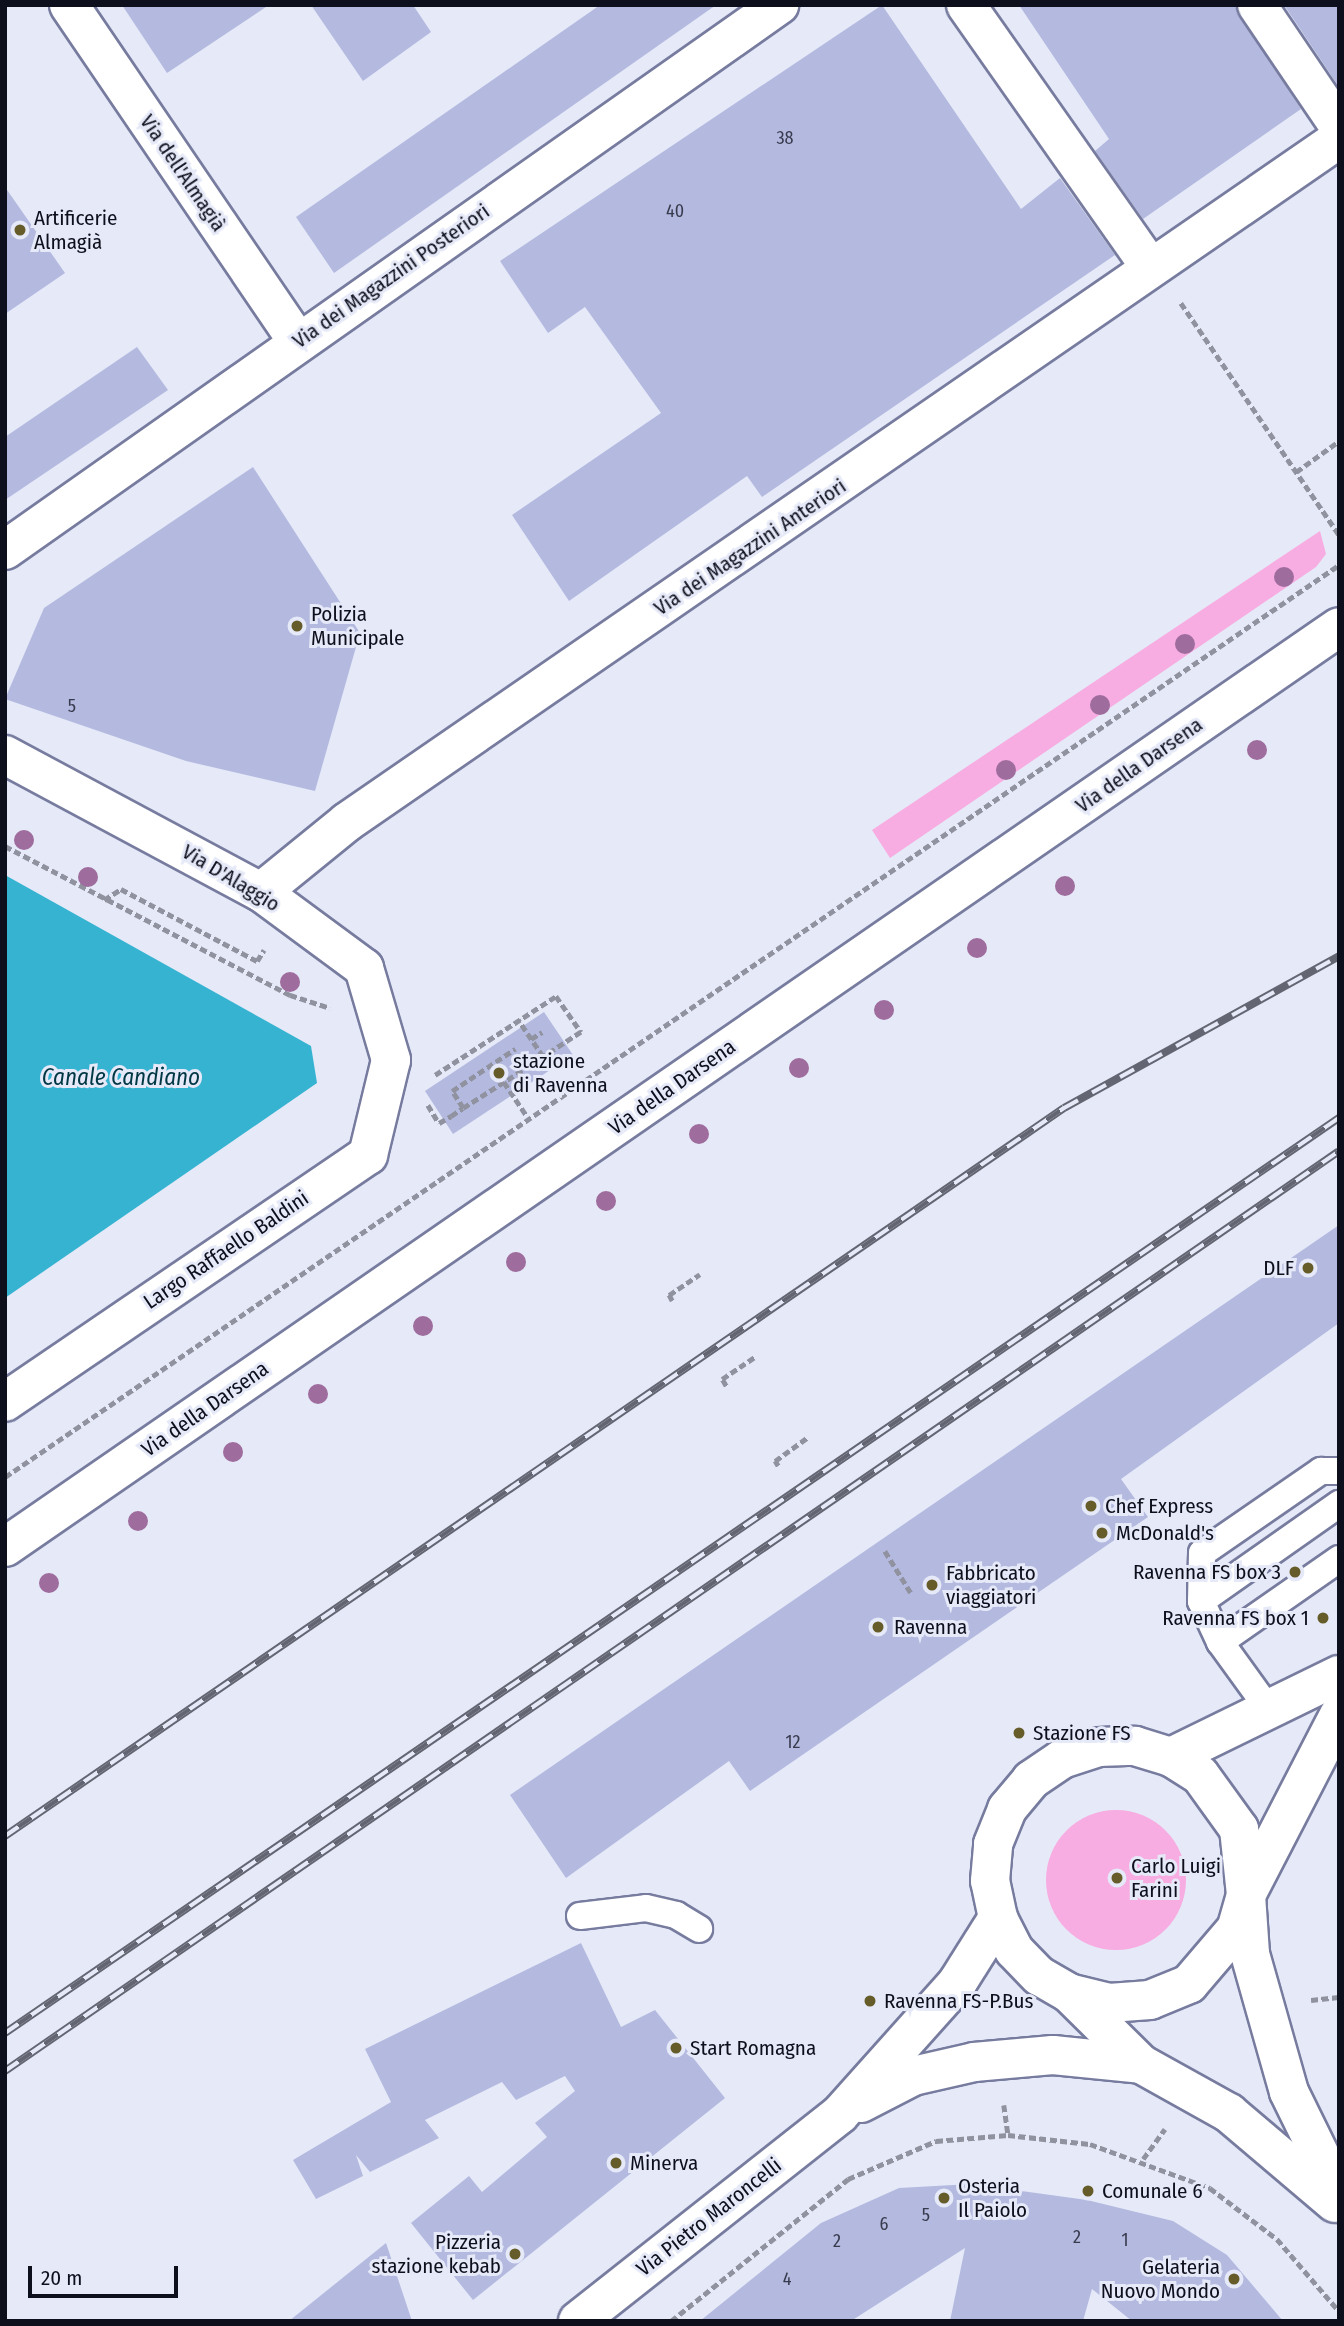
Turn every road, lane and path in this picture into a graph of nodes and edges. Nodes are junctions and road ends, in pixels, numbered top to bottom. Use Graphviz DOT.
graph roads {
  1 [pos="69,5"];
  2 [pos="779,5"];
  3 [pos="966,5"];
  4 [pos="1256,5"];
  5 [pos="1335,138"];
  6 [pos="1150,267"];
  7 [pos="1181,303"];
  8 [pos="297,341"];
  9 [pos="1339,441"];
  10 [pos="1296,472"];
  11 [pos="1339,535"];
  12 [pos="5,550"];
  13 [pos="1339,565"];
  14 [pos="1339,627"];
  15 [pos="5,755"];
  16 [pos="5,846"];
  17 [pos="261,892"];
  18 [pos="104,900"];
  19 [pos="257,961"];
  20 [pos="304,1002"];
  21 [pos="518,1020"];
  22 [pos="542,1032"];
  23 [pos="531,1039"];
  24 [pos="515,1049"];
  25 [pos="543,1057"];
  26 [pos="391,1060"];
  27 [pos="428,1079"];
  28 [pos="504,1082"];
  29 [pos="422,1096"];
  30 [pos="463,1108"];
  31 [pos="526,1115"];
  32 [pos="700,1275"];
  33 [pos="672,1301"];
  34 [pos="755,1357"];
  35 [pos="726,1386"];
  36 [pos="5,1402"];
  37 [pos="808,1437"];
  38 [pos="778,1466"];
  39 [pos="1339,1471"];
  40 [pos="5,1477"];
  41 [pos="1339,1504"];
  42 [pos="5,1547"];
  43 [pos="885,1551"];
  44 [pos="1339,1559"];
  45 [pos="911,1594"];
  46 [pos="1201,1601"];
  47 [pos="1220,1642"];
  48 [pos="1339,1675"];
  49 [pos="1270,1711"];
  50 [pos="1339,1715"];
  51 [pos="1171,1757"];
  52 [pos="1246,1895"];
  53 [pos="580,1916"];
  54 [pos="998,1919"];
  55 [pos="699,1929"];
  56 [pos="1069,1993"];
  57 [pos="1141,2064"];
  58 [pos="840,2114"];
  59 [pos="1339,2194"];
  60 [pos="1339,2206"];
  61 [pos="1339,2311"];
  62 [pos="578,2321"];
  63 [pos="671,2321"];
  1 -- 8 [label="street, Via dell'Almagià"];
  2 -- 8 [label="street, Via dei Magazzini Posteriori"];
  3 -- 6 [label="street"];
  4 -- 5 [label="street, Via dei Magazzini Anteriori"];
  5 -- 6 [label="street, Via dei Magazzini Anteriori"];
  6 -- 17 [label="street, Via dei Magazzini Anteriori"];
  7 -- 10 [label="path"];
  8 -- 12 [label="street, Via dei Magazzini Posteriori"];
  9 -- 10 [label="path"];
  10 -- 11 [label="path"];
  13 -- 31 [label="path"];
  14 -- 42 [label="street, Via della Darsena"];
  15 -- 17 [label="street, Via D'Alaggio"];
  16 -- 18 [label="path"];
  17 -- 26 [label="street, Via D'Alaggio"];
  18 -- 19 [label="path"];
  18 -- 20 [label="path"];
  21 -- 23 [label="path"];
  21 -- 25 [label="path"];
  21 -- 27 [label="path"];
  22 -- 23 [label="path"];
  23 -- 25 [label="path"];
  24 -- 30 [label="path"];
  25 -- 28 [label="path"];
  26 -- 36 [label="street, Largo Raffaello Baldini"];
  28 -- 30 [label="path"];
  28 -- 31 [label="path"];
  29 -- 30 [label="path"];
  31 -- 40 [label="path"];
  32 -- 33 [label="path"];
  34 -- 35 [label="path"];
  37 -- 38 [label="path"];
  39 -- 46 [label="lane"];
  41 -- 46 [label="lane"];
  43 -- 45 [label="path"];
  44 -- 47 [label="lane"];
  46 -- 47 [label="lane"];
  47 -- 49 [label="lane"];
  48 -- 49 [label="street"];
  49 -- 51 [label="street"];
  50 -- 52 [label="street"];
  51 -- 52 [label="street"];
  51 -- 54 [label="street"];
  52 -- 56 [label="street"];
  52 -- 59 [label="street"];
  53 -- 55 [label="lane"];
  54 -- 56 [label="street"];
  54 -- 58 [label="street, Via Pietro Maroncelli"];
  56 -- 57 [label="street"];
  57 -- 58 [label="street, Via Pietro Maroncelli"];
  57 -- 60 [label="street"];
  58 -- 62 [label="street, Via Pietro Maroncelli"];
  61 -- 63 [label="path"];
}
